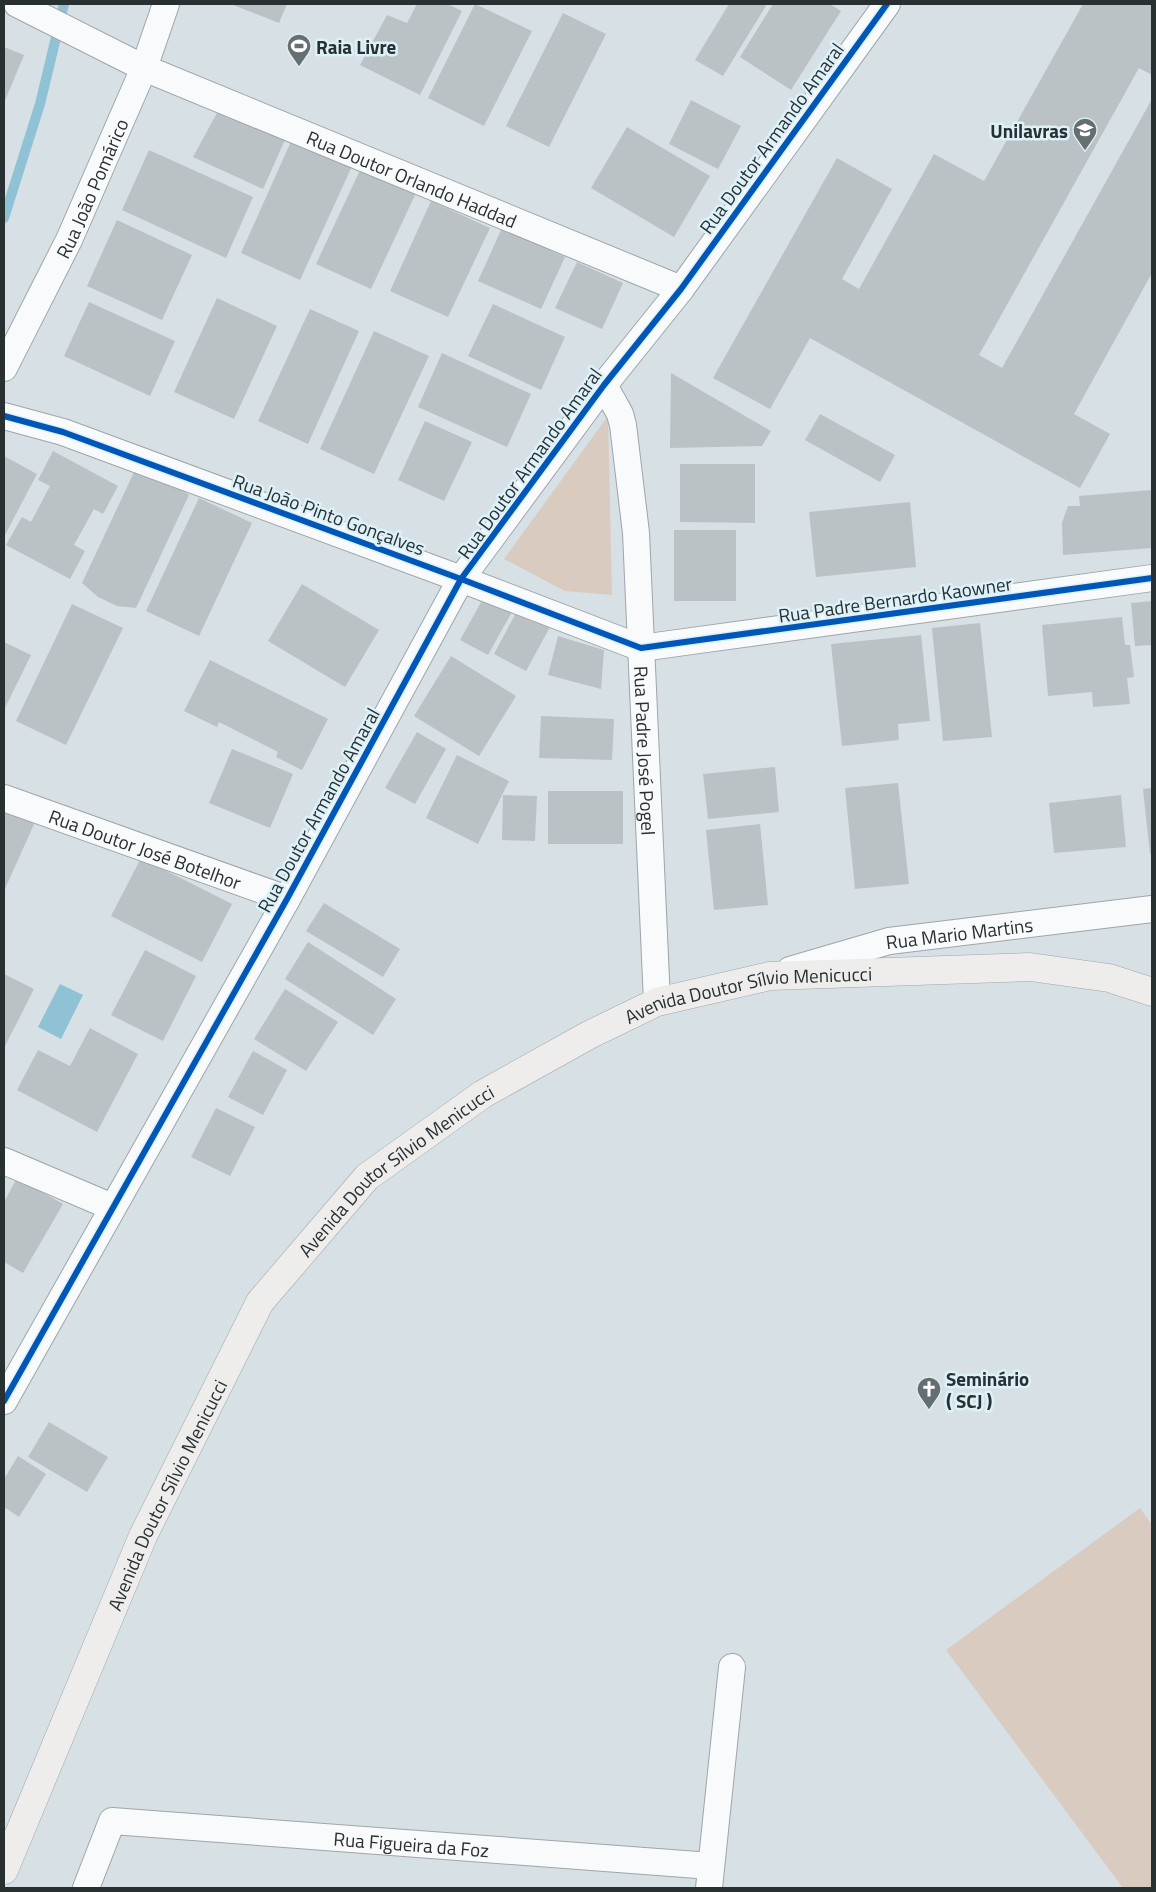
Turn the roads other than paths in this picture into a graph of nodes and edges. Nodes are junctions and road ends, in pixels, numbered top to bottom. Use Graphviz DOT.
graph roads {
  1 [pos="17,4"];
  2 [pos="166,4"];
  3 [pos="887,4"];
  4 [pos="144,68"];
  5 [pos="681,289"];
  6 [pos="4,368"];
  7 [pos="604,385"];
  8 [pos="4,416"];
  9 [pos="1152,578"];
  10 [pos="461,579"];
  11 [pos="642,648"];
  12 [pos="4,798"];
  13 [pos="287,900"];
  14 [pos="1152,909"];
  15 [pos="770,976"];
  16 [pos="1152,992"];
  17 [pos="657,1002"];
  18 [pos="4,1161"];
  19 [pos="112,1207"];
  20 [pos="4,1401"];
  21 [pos="732,1667"];
  22 [pos="4,1870"];
  23 [pos="710,1877"];
  24 [pos="86,1888"];
  1 -- 4 [label="street, Rua Doutor Orlando Haddad"];
  2 -- 4 [label="street, Rua João Pomárico"];
  3 -- 5 [label="street, Rua Doutor Armando Amaral"];
  4 -- 5 [label="street, Rua Doutor Orlando Haddad"];
  4 -- 6 [label="street, Rua João Pomárico"];
  5 -- 7 [label="street, Rua Doutor Armando Amaral"];
  7 -- 10 [label="street, Rua Doutor Armando Amaral"];
  7 -- 11 [label="street, Rua Padre José Pogel"];
  8 -- 10 [label="street, Rua João Pinto Gonçalves"];
  9 -- 11 [label="street, Rua Padre Bernardo Kaowner"];
  10 -- 11 [label="street, Rua João Pinto Gonçalves"];
  10 -- 13 [label="street, Rua Doutor Armando Amaral"];
  11 -- 17 [label="street, Rua Padre José Pogel"];
  12 -- 13 [label="street, Rua Doutor José Botelhor"];
  13 -- 19 [label="street, Rua Doutor Armando Amaral"];
  14 -- 15 [label="street, Rua Mario Martins"];
  15 -- 16 [label="main road, Avenida Doutor Sílvio Menicucci"];
  15 -- 17 [label="main road, Avenida Doutor Sílvio Menicucci"];
  17 -- 22 [label="main road, Avenida Doutor Sílvio Menicucci"];
  18 -- 19 [label="street"];
  19 -- 20 [label="street, Rua Doutor Armando Amaral"];
  21 -- 23 [label="street"];
  23 -- 24 [label="street, Rua Figueira da Foz"];
}
